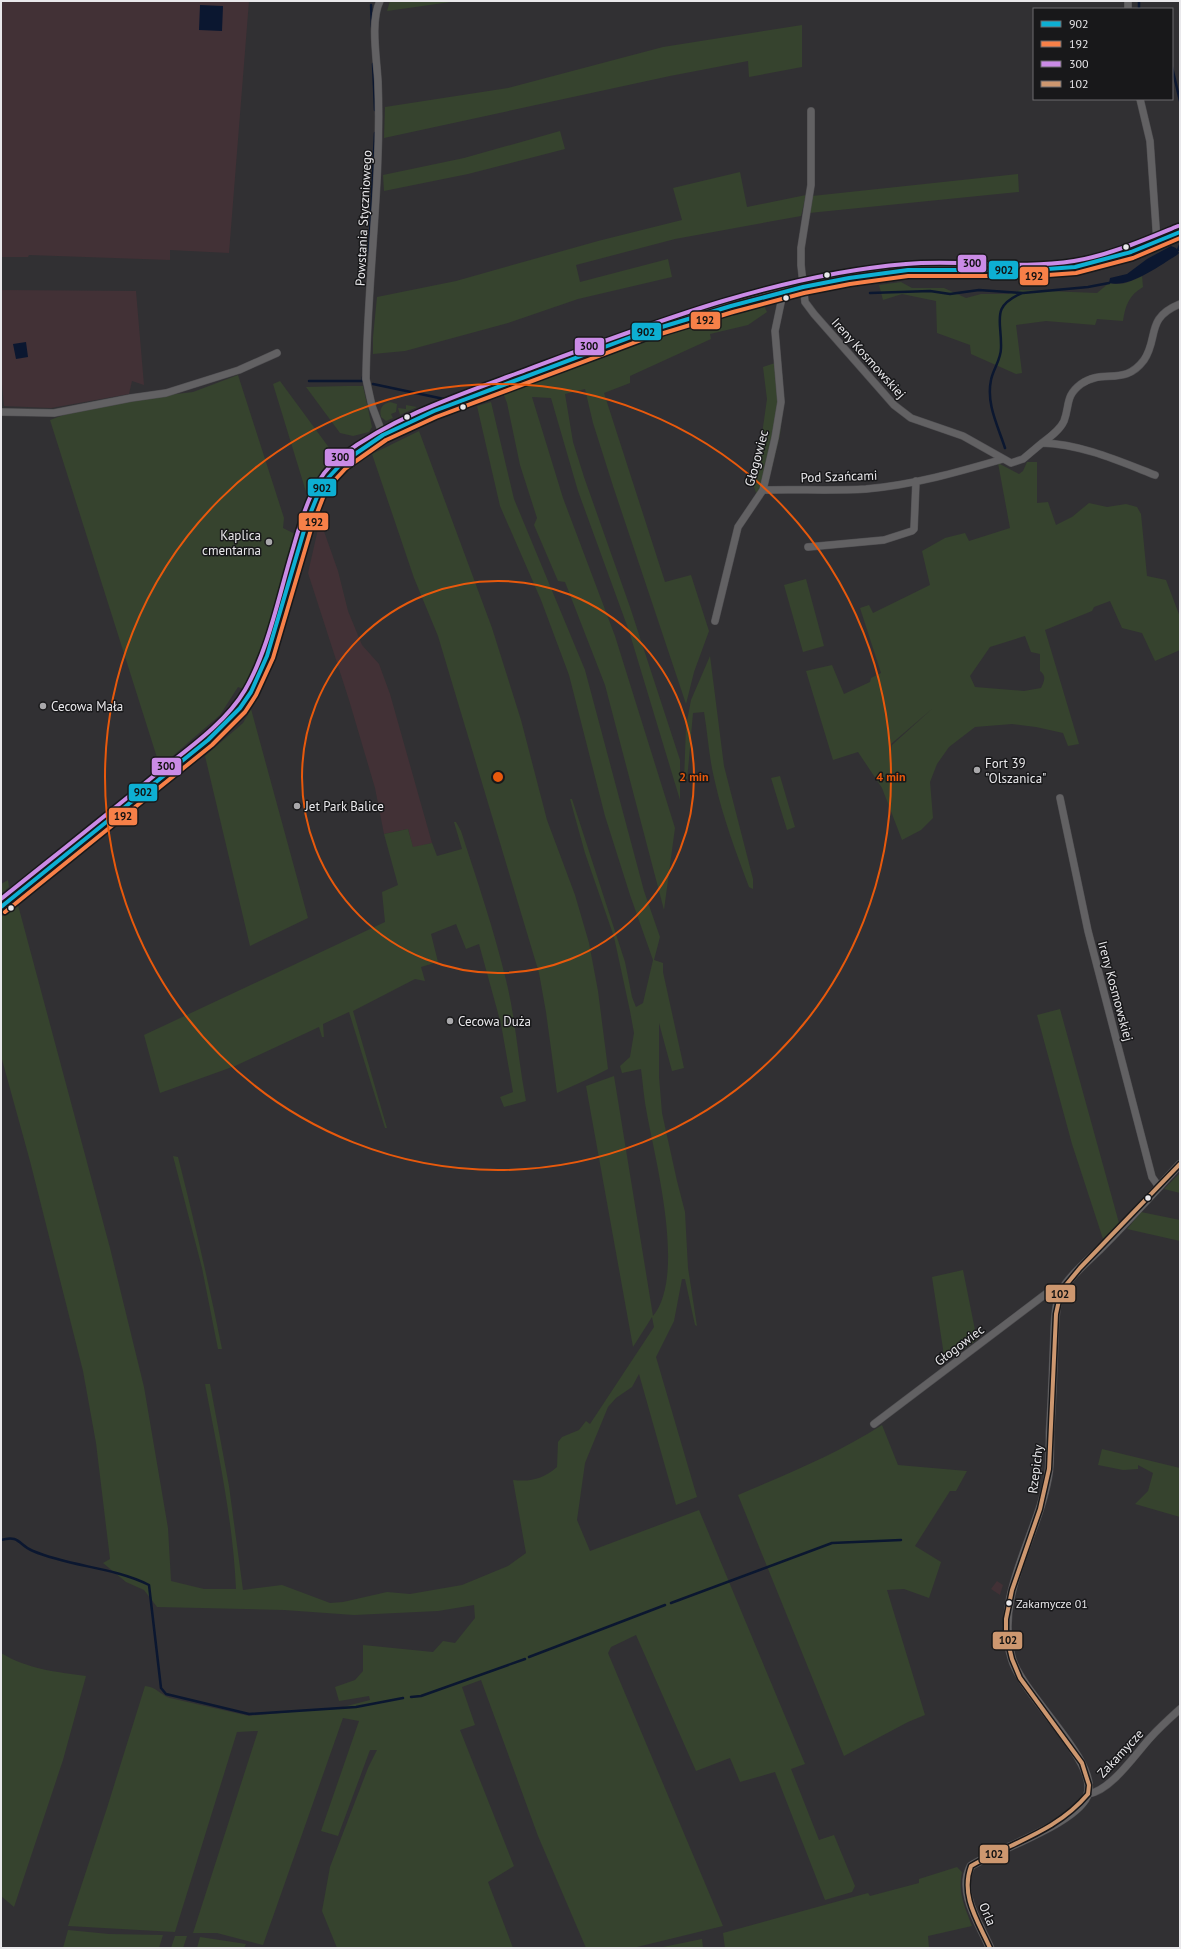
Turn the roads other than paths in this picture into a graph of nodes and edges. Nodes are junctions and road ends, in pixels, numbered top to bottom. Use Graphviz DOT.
graph roads {
  1 [pos="380,1"];
  2 [pos="1140,100"];
  3 [pos="811,111"];
  4 [pos="1179,233"];
  5 [pos="1157,242"];
  6 [pos="803,287"];
  7 [pos="783,293"];
  8 [pos="1180,304"];
  9 [pos="277,353"];
  10 [pos="1,412"];
  11 [pos="383,436"];
  12 [pos="1042,443"];
  13 [pos="1003,459"];
  14 [pos="1155,475"];
  15 [pos="916,481"];
  16 [pos="763,490"];
  17 [pos="808,547"];
  18 [pos="715,621"];
  19 [pos="1060,798"];
  20 [pos="1,908"];
  21 [pos="1180,1164"];
  22 [pos="1159,1187"];
  23 [pos="1061,1291"];
  24 [pos="874,1424"];
  25 [pos="1180,1709"];
  26 [pos="1088,1794"];
  27 [pos="971,1866"];
  28 [pos="990,1948"];
  1 -- 11 [label="street, Powstania Styczniowego"];
  2 -- 5 [label="street"];
  3 -- 6 [label="street, Ireny Kosmowskiej"];
  4 -- 5 [label="street"];
  5 -- 6 [label="street"];
  6 -- 7 [label="street"];
  6 -- 13 [label="street, Ireny Kosmowskiej"];
  7 -- 11 [label="street"];
  7 -- 16 [label="street, Głogowiec"];
  8 -- 12 [label="street, Ireny Kosmowskiej"];
  9 -- 10 [label="street"];
  11 -- 20 [label="street"];
  12 -- 13 [label="street, Ireny Kosmowskiej"];
  12 -- 14 [label="street"];
  13 -- 15 [label="street, Pod Szańcami"];
  15 -- 16 [label="street, Pod Szańcami"];
  15 -- 17 [label="street"];
  16 -- 18 [label="street, Głogowiec"];
  19 -- 22 [label="street, Ireny Kosmowskiej"];
  21 -- 22 [label="street, Rzepichy"];
  22 -- 23 [label="street, Rzepichy"];
  23 -- 24 [label="street, Głogowiec"];
  23 -- 26 [label="street, Rzepichy"];
  25 -- 26 [label="street, Zakamycze"];
  26 -- 27 [label="street, Zakamycze"];
  27 -- 28 [label="street, Orla"];
}
